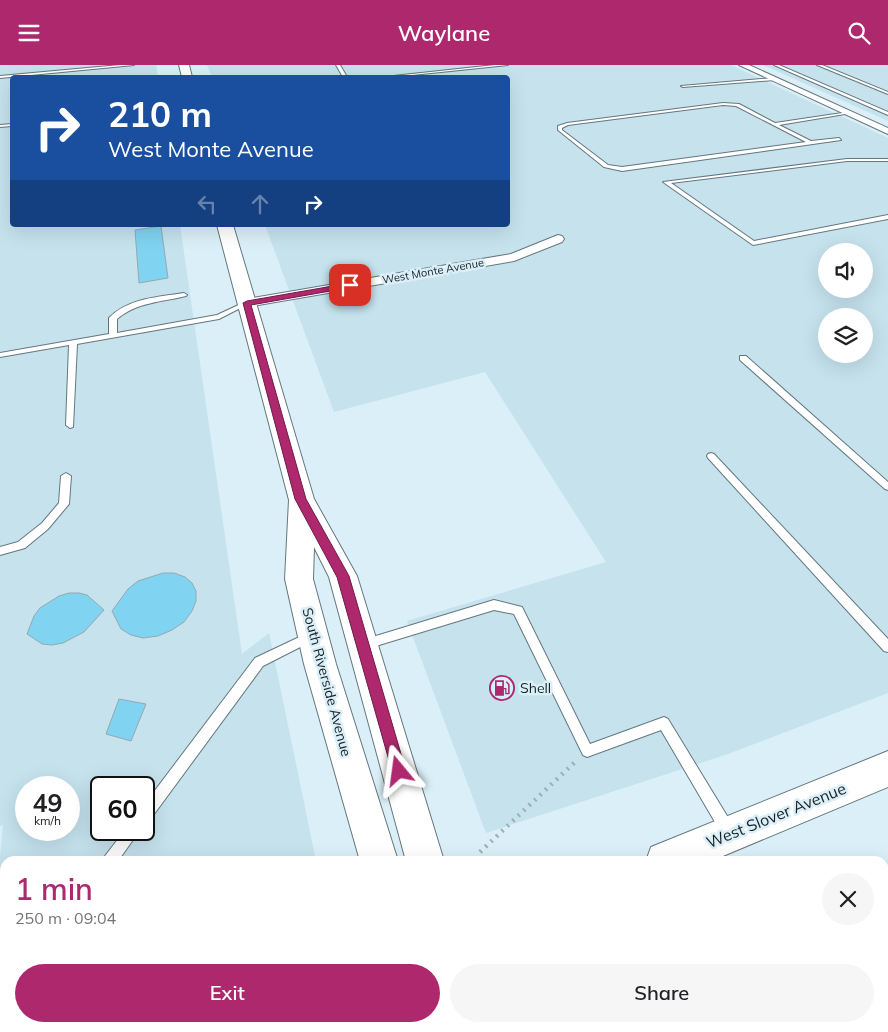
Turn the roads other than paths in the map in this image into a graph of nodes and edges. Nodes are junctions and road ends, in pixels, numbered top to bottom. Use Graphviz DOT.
graph roads {
  1 [pos="75,65"];
  2 [pos="132,65"];
  3 [pos="506,65"];
  4 [pos="743,65"];
  5 [pos="776,65"];
  6 [pos="819,65"];
  7 [pos="61,71"];
  8 [pos="20,75"];
  9 [pos="406,75"];
  10 [pos="774,79"];
  11 [pos="683,86"];
  12 [pos="888,93"];
  13 [pos="849,113"];
  14 [pos="888,114"];
  15 [pos="774,124"];
  16 [pos="888,131"];
  17 [pos="839,139"];
  18 [pos="811,143"];
  19 [pos="888,160"];
  20 [pos="888,217"];
  21 [pos="226,227"];
  22 [pos="558,239"];
  23 [pos="184,295"];
  24 [pos="247,303"];
  25 [pos="113,335"];
  26 [pos="73,342"];
  27 [pos="0,355"];
  28 [pos="743,358"];
  29 [pos="70,425"];
  30 [pos="711,455"];
  31 [pos="66,476"];
  32 [pos="888,487"];
  33 [pos="300,499"];
  34 [pos="0,551"];
  35 [pos="314,635"];
  36 [pos="363,645"];
  37 [pos="888,647"];
  38 [pos="888,769"];
  39 [pos="155,801"];
  40 [pos="730,834"];
  41 [pos="125,841"];
  42 [pos="114,856"];
  43 [pos="378,856"];
  44 [pos="424,856"];
  45 [pos="677,856"];
  1 -- 7 [label="lane"];
  2 -- 7 [label="lane"];
  3 -- 9 [label="lane"];
  4 -- 10 [label="street"];
  5 -- 14 [label="lane"];
  6 -- 12 [label="lane"];
  7 -- 8 [label="lane"];
  10 -- 11 [label="lane"];
  10 -- 13 [label="street"];
  13 -- 15 [label="lane"];
  13 -- 16 [label="street"];
  15 -- 18 [label="lane"];
  15 -- 18 [label="lane"];
  17 -- 18 [label="lane"];
  19 -- 20 [label="lane"];
  21 -- 24 [label="main road, South Riverside Avenue"];
  22 -- 24 [label="street, West Monte Avenue"];
  23 -- 25 [label="lane"];
  24 -- 25 [label="lane"];
  24 -- 33 [label="main road, South Riverside Avenue"];
  25 -- 26 [label="lane"];
  26 -- 27 [label="lane"];
  26 -- 29 [label="lane"];
  28 -- 32 [label="lane"];
  30 -- 37 [label="lane"];
  31 -- 34 [label="lane"];
  33 -- 35 [label="main road, South Riverside Avenue"];
  33 -- 36 [label="main road, South Riverside Avenue"];
  35 -- 39 [label="lane"];
  35 -- 43 [label="main road, South Riverside Avenue"];
  36 -- 40 [label="lane"];
  36 -- 44 [label="main road, South Riverside Avenue"];
  38 -- 40 [label="main road, West Slover Avenue"];
  40 -- 45 [label="main road, West Slover Avenue"];
  41 -- 42 [label="lane"];
}
